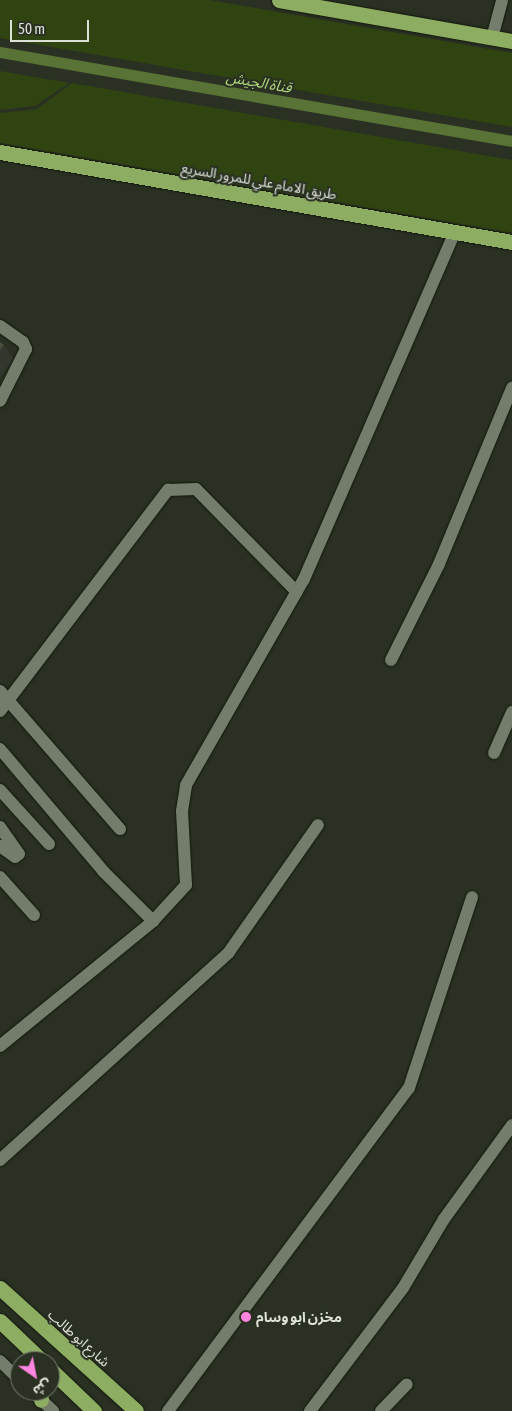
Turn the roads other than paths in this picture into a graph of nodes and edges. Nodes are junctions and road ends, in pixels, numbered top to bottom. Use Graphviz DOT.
graph roads {
  1 [pos="279,0"];
  2 [pos="502,0"];
  3 [pos="334,5"];
  4 [pos="492,38"];
  5 [pos="512,41"];
  6 [pos="0,152"];
  7 [pos="455,232"];
  8 [pos="512,242"];
  9 [pos="0,326"];
  10 [pos="512,388"];
  11 [pos="0,401"];
  12 [pos="297,592"];
  13 [pos="391,660"];
  14 [pos="4,696"];
  15 [pos="0,711"];
  16 [pos="512,712"];
  17 [pos="0,749"];
  18 [pos="494,753"];
  19 [pos="0,790"];
  20 [pos="318,825"];
  21 [pos="0,827"];
  22 [pos="120,829"];
  23 [pos="49,844"];
  24 [pos="0,846"];
  25 [pos="0,877"];
  26 [pos="472,897"];
  27 [pos="34,915"];
  28 [pos="153,921"];
  29 [pos="0,1046"];
  30 [pos="512,1125"];
  31 [pos="0,1160"];
  32 [pos="0,1288"];
  33 [pos="0,1321"];
  34 [pos="31,1351"];
  35 [pos="0,1361"];
  36 [pos="10,1370"];
  37 [pos="60,1379"];
  38 [pos="407,1384"];
  39 [pos="44,1401"];
  40 [pos="53,1411"];
  41 [pos="94,1411"];
  42 [pos="136,1411"];
  43 [pos="168,1411"];
  44 [pos="310,1411"];
  45 [pos="381,1411"];
  1 -- 3 [label="highway"];
  2 -- 4 [label="street"];
  3 -- 4 [label="highway"];
  4 -- 5 [label="highway"];
  6 -- 7 [label="highway, طريق الامام علي للمرور السريع"];
  7 -- 8 [label="highway, طريق الامام علي للمرور السريع"];
  7 -- 12 [label="street"];
  9 -- 11 [label="street"];
  10 -- 13 [label="street"];
  12 -- 14 [label="street"];
  12 -- 28 [label="street"];
  14 -- 15 [label="street"];
  14 -- 22 [label="street"];
  16 -- 18 [label="street"];
  17 -- 28 [label="street"];
  19 -- 23 [label="street"];
  20 -- 31 [label="street"];
  21 -- 24 [label="street"];
  25 -- 27 [label="street"];
  26 -- 43 [label="street"];
  28 -- 29 [label="street"];
  30 -- 44 [label="street"];
  32 -- 42 [label="highway, شارع ابو طالب"];
  33 -- 34 [label="highway"];
  35 -- 36 [label="street"];
  37 -- 41 [label="highway"];
  38 -- 45 [label="street"];
  39 -- 40 [label="street"];
}
